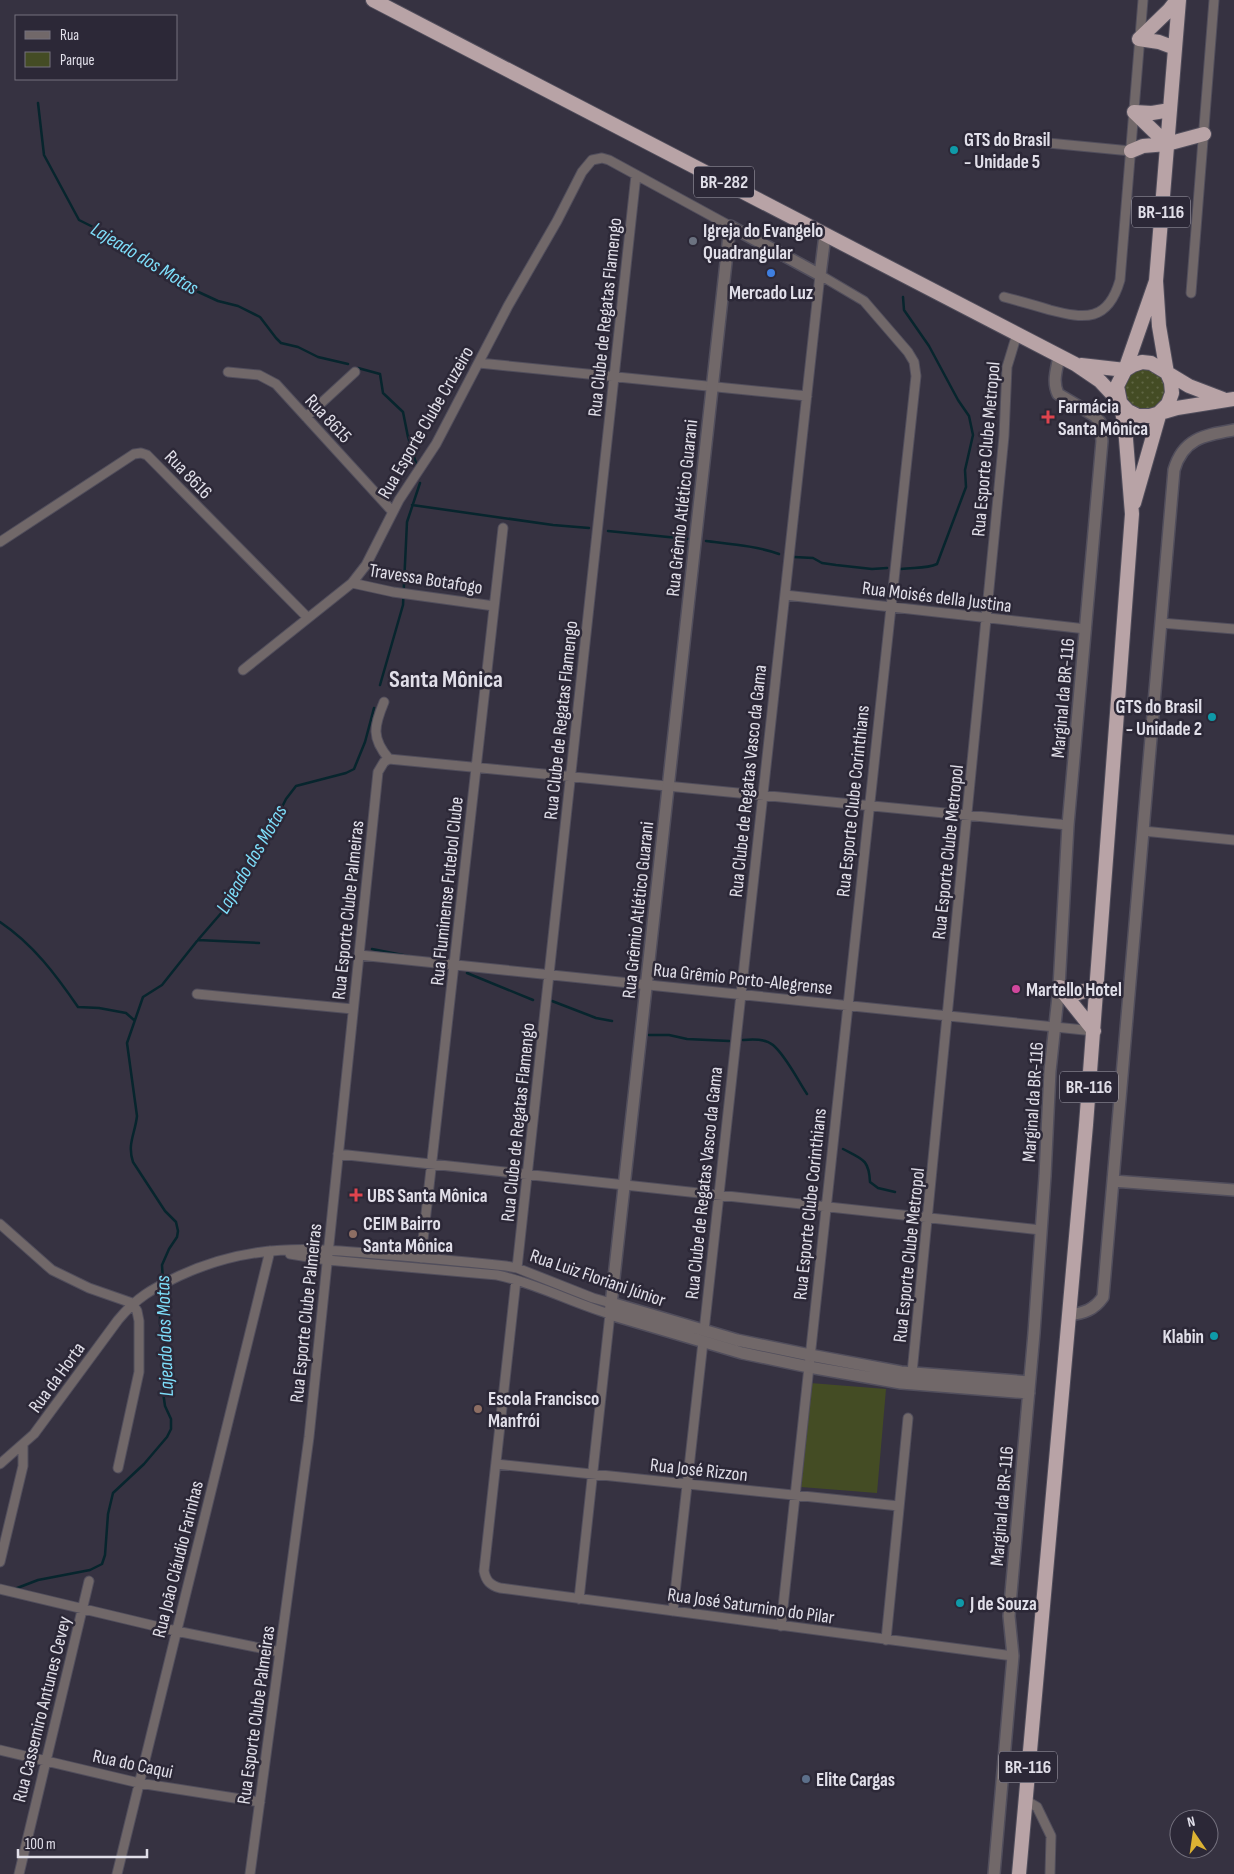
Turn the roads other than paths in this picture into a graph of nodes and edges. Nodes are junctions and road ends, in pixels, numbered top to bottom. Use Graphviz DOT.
graph roads {
  1 [pos="373,0"];
  2 [pos="1143,0"];
  3 [pos="1178,0"];
  4 [pos="1214,0"];
  5 [pos="1140,39"];
  6 [pos="1175,48"];
  7 [pos="1170,110"];
  8 [pos="1134,112"];
  9 [pos="1204,134"];
  10 [pos="1017,140"];
  11 [pos="1167,144"];
  12 [pos="1131,151"];
  13 [pos="596,158"];
  14 [pos="636,175"];
  15 [pos="730,226"];
  16 [pos="825,235"];
  17 [pos="820,275"];
  18 [pos="1156,281"];
  19 [pos="1191,293"];
  20 [pos="1004,297"];
  21 [pos="1017,334"];
  22 [pos="1059,356"];
  23 [pos="479,363"];
  24 [pos="1075,364"];
  25 [pos="1125,370"];
  26 [pos="228,372"];
  27 [pos="355,372"];
  28 [pos="1167,373"];
  29 [pos="614,376"];
  30 [pos="712,387"];
  31 [pos="807,396"];
  32 [pos="1230,399"];
  33 [pos="1121,402"];
  34 [pos="1160,412"];
  35 [pos="306,417"];
  36 [pos="1234,430"];
  37 [pos="392,511"];
  38 [pos="1132,514"];
  39 [pos="503,528"];
  40 [pos="0,542"];
  41 [pos="352,583"];
  42 [pos="785,594"];
  43 [pos="494,606"];
  44 [pos="891,607"];
  45 [pos="308,618"];
  46 [pos="986,618"];
  47 [pos="1161,623"];
  48 [pos="1086,629"];
  49 [pos="1234,629"];
  50 [pos="243,670"];
  51 [pos="384,702"];
  52 [pos="389,759"];
  53 [pos="476,768"];
  54 [pos="571,777"];
  55 [pos="668,786"];
  56 [pos="763,795"];
  57 [pos="870,806"];
  58 [pos="967,815"];
  59 [pos="1068,825"];
  60 [pos="1143,831"];
  61 [pos="1234,840"];
  62 [pos="359,955"];
  63 [pos="454,965"];
  64 [pos="549,975"];
  65 [pos="646,985"];
  66 [pos="1059,987"];
  67 [pos="1097,987"];
  68 [pos="197,994"];
  69 [pos="741,994"];
  70 [pos="848,1006"];
  71 [pos="354,1009"];
  72 [pos="947,1016"];
  73 [pos="1055,1027"];
  74 [pos="1094,1031"];
  75 [pos="338,1154"];
  76 [pos="432,1164"];
  77 [pos="527,1175"];
  78 [pos="1113,1181"];
  79 [pos="624,1185"];
  80 [pos="1234,1190"];
  81 [pos="719,1195"];
  82 [pos="826,1207"];
  83 [pos="927,1219"];
  84 [pos="0,1224"];
  85 [pos="1041,1230"];
  86 [pos="328,1250"];
  87 [pos="270,1251"];
  88 [pos="422,1258"];
  89 [pos="327,1260"];
  90 [pos="517,1268"];
  91 [pos="516,1280"];
  92 [pos="132,1303"];
  93 [pos="610,1309"];
  94 [pos="1070,1316"];
  95 [pos="703,1336"];
  96 [pos="809,1361"];
  97 [pos="912,1374"];
  98 [pos="1029,1387"];
  99 [pos="908,1418"];
  100 [pos="22,1446"];
  101 [pos="0,1464"];
  102 [pos="496,1464"];
  103 [pos="118,1468"];
  104 [pos="592,1474"];
  105 [pos="687,1484"];
  106 [pos="795,1496"];
  107 [pos="899,1506"];
  108 [pos="0,1562"];
  109 [pos="89,1581"];
  110 [pos="2,1589"];
  111 [pos="578,1599"];
  112 [pos="82,1608"];
  113 [pos="673,1611"];
  114 [pos="781,1626"];
  115 [pos="176,1631"];
  116 [pos="886,1640"];
  117 [pos="280,1652"];
  118 [pos="1013,1656"];
  119 [pos="0,1750"];
  120 [pos="46,1761"];
  121 [pos="139,1783"];
  122 [pos="1025,1800"];
  123 [pos="260,1802"];
  124 [pos="19,1874"];
  125 [pos="117,1874"];
  126 [pos="250,1874"];
  127 [pos="994,1874"];
  128 [pos="1018,1874"];
  129 [pos="1050,1874"];
  1 -- 16 [label="highway, BR-282"];
  2 -- 5 [label="street"];
  3 -- 5 [label="highway"];
  3 -- 6 [label="highway, BR-116"];
  4 -- 9 [label="street"];
  5 -- 6 [label="highway"];
  5 -- 8 [label="street"];
  6 -- 7 [label="highway, BR-116"];
  7 -- 8 [label="highway"];
  7 -- 11 [label="highway, BR-116"];
  8 -- 11 [label="highway"];
  8 -- 12 [label="street"];
  9 -- 11 [label="highway"];
  9 -- 19 [label="street"];
  10 -- 12 [label="street"];
  11 -- 12 [label="highway"];
  11 -- 18 [label="highway, BR-116"];
  12 -- 20 [label="street"];
  13 -- 14 [label="street, Rua Esporte Clube Corinthians"];
  13 -- 23 [label="street, Rua Esporte Clube Cruzeiro"];
  14 -- 15 [label="street, Rua Esporte Clube Corinthians"];
  14 -- 29 [label="street, Rua Clube de Regatas Flamengo"];
  15 -- 17 [label="street, Rua Esporte Clube Corinthians"];
  15 -- 30 [label="street, Rua Grêmio Atlético Guarani"];
  16 -- 17 [label="street, Rua Clube de Regatas Vasco da Gama"];
  16 -- 21 [label="highway, BR-282"];
  17 -- 31 [label="street, Rua Clube de Regatas Vasco da Gama"];
  17 -- 44 [label="street, Rua Esporte Clube Corinthians"];
  18 -- 25 [label="highway, BR-116"];
  18 -- 28 [label="highway, BR-116"];
  21 -- 22 [label="highway, BR-282"];
  21 -- 46 [label="street, Rua Esporte Clube Metropol"];
  22 -- 24 [label="highway, BR-282"];
  22 -- 48 [label="street, Marginal da BR-116"];
  23 -- 29 [label="street"];
  23 -- 37 [label="street, Rua Esporte Clube Cruzeiro"];
  24 -- 25 [label="highway, BR-282"];
  24 -- 33 [label="highway, BR-282"];
  25 -- 28 [label="highway, BR-282"];
  25 -- 33 [label="highway, BR-116"];
  26 -- 35 [label="street, Rua 8615"];
  27 -- 35 [label="street"];
  28 -- 32 [label="highway, BR-282"];
  28 -- 34 [label="highway, BR-116"];
  29 -- 30 [label="street"];
  29 -- 54 [label="street, Rua Clube de Regatas Flamengo"];
  30 -- 31 [label="street"];
  30 -- 55 [label="street, Rua Grêmio Atlético Guarani"];
  31 -- 42 [label="street, Rua Clube de Regatas Vasco da Gama"];
  32 -- 34 [label="highway, BR-282"];
  33 -- 34 [label="highway, BR-282"];
  33 -- 38 [label="highway, BR-116"];
  34 -- 38 [label="highway, BR-116"];
  35 -- 37 [label="street, Rua 8615"];
  36 -- 47 [label="street"];
  37 -- 41 [label="street, Rua Esporte Clube Cruzeiro"];
  38 -- 67 [label="highway, BR-116"];
  39 -- 43 [label="street, Rua Fluminense Futebol Clube"];
  40 -- 45 [label="street, Rua 8616"];
  41 -- 43 [label="street, Travessa Botafogo"];
  41 -- 45 [label="street, Rua Esporte Clube Cruzeiro"];
  42 -- 44 [label="street, Rua Moisés della Justina"];
  42 -- 56 [label="street, Rua Clube de Regatas Vasco da Gama"];
  43 -- 53 [label="street, Rua Fluminense Futebol Clube"];
  44 -- 46 [label="street, Rua Moisés della Justina"];
  44 -- 57 [label="street, Rua Esporte Clube Corinthians"];
  45 -- 50 [label="street, Rua Esporte Clube Cruzeiro"];
  46 -- 48 [label="street, Rua Moisés della Justina"];
  46 -- 58 [label="street, Rua Esporte Clube Metropol"];
  47 -- 49 [label="street"];
  47 -- 60 [label="street"];
  48 -- 59 [label="street, Marginal da BR-116"];
  51 -- 52 [label="street"];
  52 -- 53 [label="street"];
  52 -- 62 [label="street, Rua Esporte Clube Palmeiras"];
  53 -- 54 [label="street"];
  53 -- 63 [label="street, Rua Fluminense Futebol Clube"];
  54 -- 55 [label="street"];
  54 -- 64 [label="street, Rua Clube de Regatas Flamengo"];
  55 -- 56 [label="street"];
  55 -- 65 [label="street, Rua Grêmio Atlético Guarani"];
  56 -- 57 [label="street"];
  56 -- 69 [label="street, Rua Clube de Regatas Vasco da Gama"];
  57 -- 58 [label="street"];
  57 -- 70 [label="street, Rua Esporte Clube Corinthians"];
  58 -- 59 [label="street"];
  58 -- 72 [label="street, Rua Esporte Clube Metropol"];
  59 -- 66 [label="street, Marginal da BR-116"];
  60 -- 61 [label="street"];
  60 -- 78 [label="street"];
  62 -- 63 [label="street, Rua Grêmio Porto-Alegrense"];
  62 -- 71 [label="street, Rua Esporte Clube Palmeiras"];
  63 -- 64 [label="street, Rua Grêmio Porto-Alegrense"];
  63 -- 76 [label="street, Rua Fluminense Futebol Clube"];
  64 -- 65 [label="street, Rua Grêmio Porto-Alegrense"];
  64 -- 77 [label="street, Rua Clube de Regatas Flamengo"];
  65 -- 69 [label="street, Rua Grêmio Porto-Alegrense"];
  65 -- 79 [label="street, Rua Grêmio Atlético Guarani"];
  66 -- 67 [label="highway"];
  66 -- 73 [label="street, Marginal da BR-116"];
  66 -- 74 [label="highway"];
  67 -- 74 [label="highway, BR-116"];
  68 -- 71 [label="street"];
  69 -- 70 [label="street, Rua Grêmio Porto-Alegrense"];
  69 -- 81 [label="street, Rua Clube de Regatas Vasco da Gama"];
  70 -- 72 [label="street, Rua Grêmio Porto-Alegrense"];
  70 -- 82 [label="street, Rua Esporte Clube Corinthians"];
  71 -- 75 [label="street, Rua Esporte Clube Palmeiras"];
  72 -- 73 [label="street, Rua Grêmio Porto-Alegrense"];
  72 -- 83 [label="street, Rua Esporte Clube Metropol"];
  73 -- 74 [label="street, Rua Grêmio Porto-Alegrense"];
  73 -- 85 [label="street, Marginal da BR-116"];
  74 -- 94 [label="highway, BR-116"];
  75 -- 76 [label="street"];
  75 -- 86 [label="street, Rua Esporte Clube Palmeiras"];
  76 -- 77 [label="street"];
  76 -- 88 [label="street, Rua Fluminense Futebol Clube"];
  77 -- 79 [label="street"];
  77 -- 90 [label="street, Rua Clube de Regatas Flamengo"];
  78 -- 80 [label="street"];
  78 -- 94 [label="street"];
  79 -- 81 [label="street"];
  79 -- 93 [label="street, Rua Grêmio Atlético Guarani"];
  81 -- 82 [label="street"];
  81 -- 95 [label="street, Rua Clube de Regatas Vasco da Gama"];
  82 -- 83 [label="street"];
  82 -- 96 [label="street, Rua Esporte Clube Corinthians"];
  83 -- 85 [label="street"];
  83 -- 97 [label="street, Rua Esporte Clube Metropol"];
  84 -- 92 [label="street"];
  85 -- 98 [label="street, Marginal da BR-116"];
  86 -- 87 [label="street, Rua Luiz Floriani Júnior"];
  86 -- 88 [label="street, Rua Luiz Floriani Júnior"];
  86 -- 89 [label="street, Rua Esporte Clube Palmeiras"];
  87 -- 89 [label="street, Rua Luiz Floriani Júnior"];
  87 -- 92 [label="street, Rua Luiz Floriani Júnior"];
  87 -- 115 [label="street, Rua João Cláudio Farinhas"];
  88 -- 90 [label="street, Rua Luiz Floriani Júnior"];
  89 -- 91 [label="street, Rua Luiz Floriani Júnior"];
  89 -- 117 [label="street, Rua Esporte Clube Palmeiras"];
  90 -- 93 [label="street, Rua Luiz Floriani Júnior"];
  91 -- 93 [label="street, Rua Luiz Floriani Júnior"];
  91 -- 102 [label="street"];
  92 -- 100 [label="street, Rua da Horta"];
  92 -- 103 [label="street"];
  93 -- 95 [label="street, Rua Luiz Floriani Júnior"];
  93 -- 104 [label="street, Rua Grêmio Atlético Guarani"];
  94 -- 122 [label="highway, BR-116"];
  95 -- 96 [label="street, Rua Luiz Floriani Júnior"];
  95 -- 105 [label="street, Rua Clube de Regatas Vasco da Gama"];
  96 -- 97 [label="street, Rua Luiz Floriani Júnior"];
  96 -- 98 [label="street, Rua Luiz Floriani Júnior"];
  96 -- 106 [label="street, Rua Esporte Clube Corinthians"];
  97 -- 98 [label="street, Rua Luiz Floriani Júnior"];
  98 -- 118 [label="street, Marginal da BR-116"];
  99 -- 107 [label="street"];
  100 -- 101 [label="street, Rua da Horta"];
  100 -- 108 [label="street"];
  102 -- 104 [label="street, Rua José Rizzon"];
  102 -- 111 [label="street, Rua José Saturnino do Pilar"];
  104 -- 105 [label="street, Rua José Rizzon"];
  104 -- 111 [label="street, Rua Grêmio Atlético Guarani"];
  105 -- 106 [label="street, Rua José Rizzon"];
  105 -- 113 [label="street, Rua Clube de Regatas Vasco da Gama"];
  106 -- 107 [label="street, Rua José Rizzon"];
  106 -- 114 [label="street, Rua Esporte Clube Corinthians"];
  107 -- 116 [label="street"];
  109 -- 112 [label="street, Rua Cassemiro Antunes Cevey"];
  110 -- 112 [label="street"];
  111 -- 113 [label="street, Rua José Saturnino do Pilar"];
  112 -- 115 [label="street"];
  112 -- 120 [label="street, Rua Cassemiro Antunes Cevey"];
  113 -- 114 [label="street, Rua José Saturnino do Pilar"];
  114 -- 116 [label="street, Rua José Saturnino do Pilar"];
  115 -- 117 [label="street"];
  115 -- 121 [label="street, Rua João Cláudio Farinhas"];
  116 -- 118 [label="street, Rua José Saturnino do Pilar"];
  117 -- 123 [label="street, Rua Esporte Clube Palmeiras"];
  118 -- 127 [label="street, Marginal da BR-116"];
  119 -- 120 [label="street, Rua do Caqui"];
  120 -- 121 [label="street, Rua do Caqui"];
  120 -- 124 [label="street, Rua Cassemiro Antunes Cevey"];
  121 -- 123 [label="street, Rua do Caqui"];
  121 -- 125 [label="street, Rua João Cláudio Farinhas"];
  122 -- 128 [label="highway, BR-116"];
  122 -- 129 [label="street"];
  123 -- 126 [label="street, Rua Esporte Clube Palmeiras"];
}
